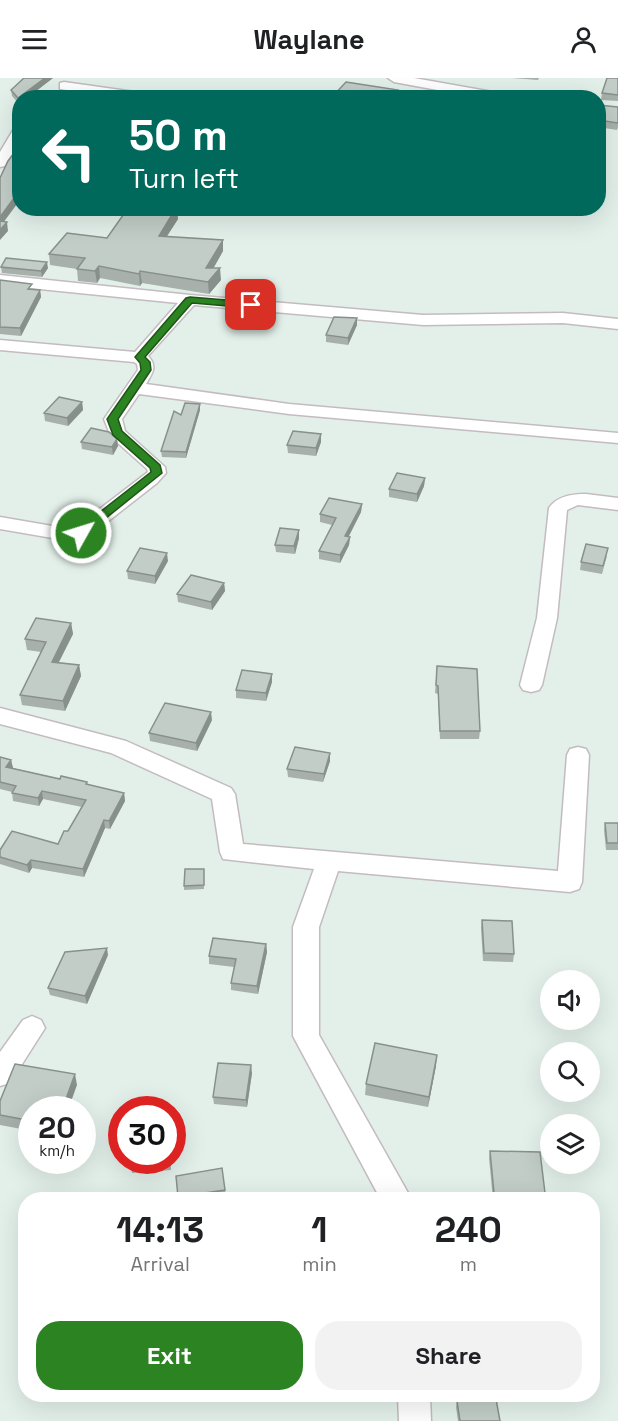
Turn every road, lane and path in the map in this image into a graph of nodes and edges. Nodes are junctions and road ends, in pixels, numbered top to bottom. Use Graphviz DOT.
graph roads {
  1 [pos="394,78"];
  2 [pos="69,82"];
  3 [pos="109,90"];
  4 [pos="441,90"];
  5 [pos="12,142"];
  6 [pos="0,162"];
  7 [pos="0,280"];
  8 [pos="190,300"];
  9 [pos="618,324"];
  10 [pos="0,345"];
  11 [pos="140,357"];
  12 [pos="135,388"];
  13 [pos="618,438"];
  14 [pos="618,504"];
  15 [pos="0,523"];
  16 [pos="531,685"];
  17 [pos="0,716"];
  18 [pos="578,755"];
  19 [pos="329,861"];
  20 [pos="32,1028"];
  21 [pos="0,1074"];
  22 [pos="393,1192"];
  23 [pos="414,1402"];
  24 [pos="415,1421"];
  1 -- 4 [label="street"];
  2 -- 3 [label="street"];
  5 -- 6 [label="street"];
  7 -- 8 [label="street"];
  8 -- 9 [label="street"];
  8 -- 11 [label="street"];
  10 -- 11 [label="street"];
  11 -- 12 [label="street"];
  12 -- 13 [label="street"];
  12 -- 15 [label="street"];
  14 -- 16 [label="street"];
  17 -- 19 [label="street"];
  18 -- 19 [label="street"];
  19 -- 22 [label="street"];
  20 -- 21 [label="street"];
  23 -- 24 [label="street"];
}
